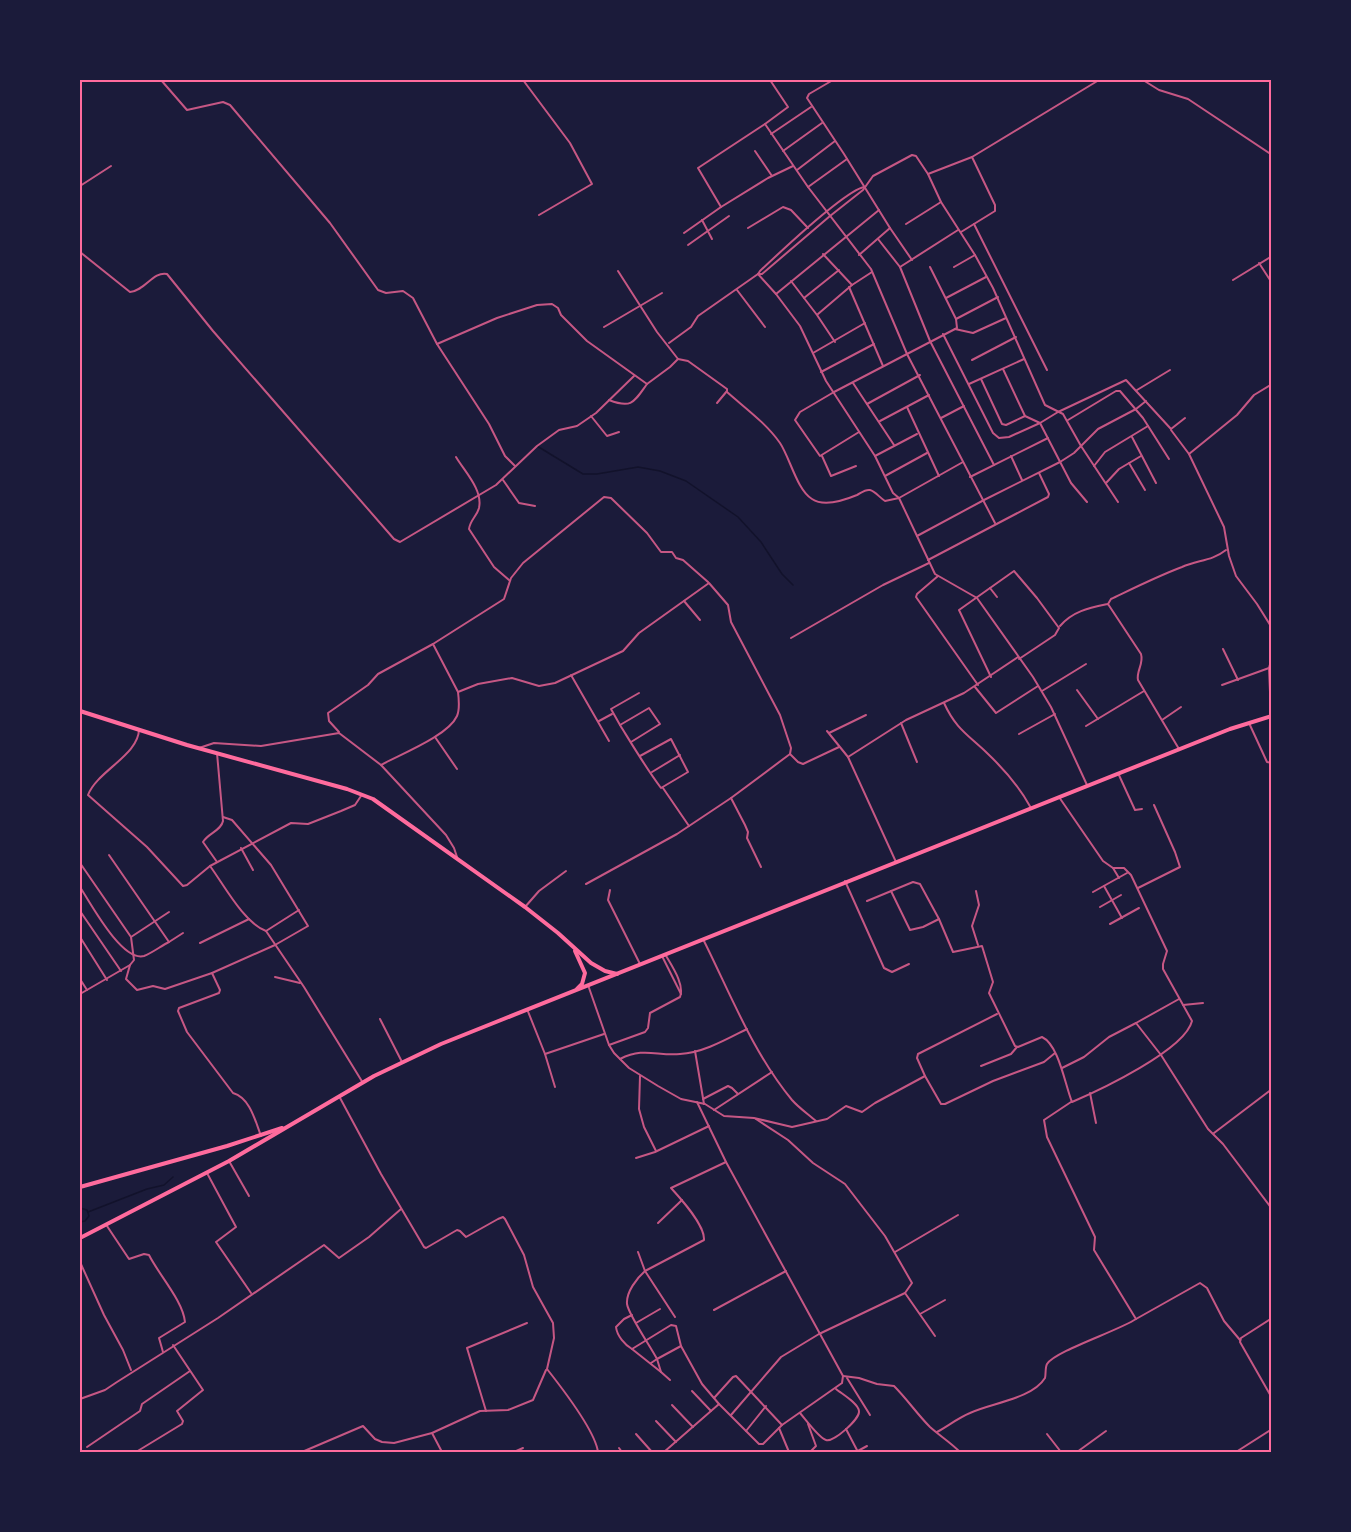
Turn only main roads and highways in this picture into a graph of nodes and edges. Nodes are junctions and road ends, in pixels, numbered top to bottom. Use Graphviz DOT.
graph roads {
  1 [pos="80,711"];
  2 [pos="1271,716"];
  3 [pos="573,947"];
  4 [pos="616,974"];
  5 [pos="576,990"];
  6 [pos="282,1128"];
  7 [pos="80,1187"];
  8 [pos="80,1238"];
  1 -- 3 [label="main road"];
  2 -- 4 [label="main road"];
  3 -- 4 [label="main road"];
  3 -- 5 [label="main road"];
  4 -- 5 [label="main road"];
  5 -- 6 [label="main road"];
  6 -- 7 [label="main road"];
  6 -- 8 [label="main road"];
}
